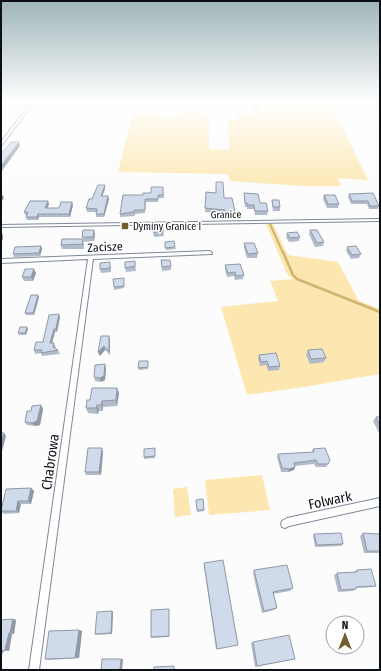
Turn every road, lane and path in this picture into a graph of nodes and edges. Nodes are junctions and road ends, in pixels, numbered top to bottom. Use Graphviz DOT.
graph roads {
  1 [pos="10,132"];
  2 [pos="1,144"];
  3 [pos="380,220"];
  4 [pos="1,226"];
  5 [pos="210,253"];
  6 [pos="91,257"];
  7 [pos="1,261"];
  8 [pos="380,502"];
  9 [pos="285,524"];
  10 [pos="34,670"];
  1 -- 2 [label="street"];
  3 -- 4 [label="street, Granice"];
  5 -- 6 [label="street, Zacisze"];
  6 -- 7 [label="street, Zacisze"];
  6 -- 10 [label="street, Chabrowa"];
  8 -- 9 [label="street, Folwark"];
}
